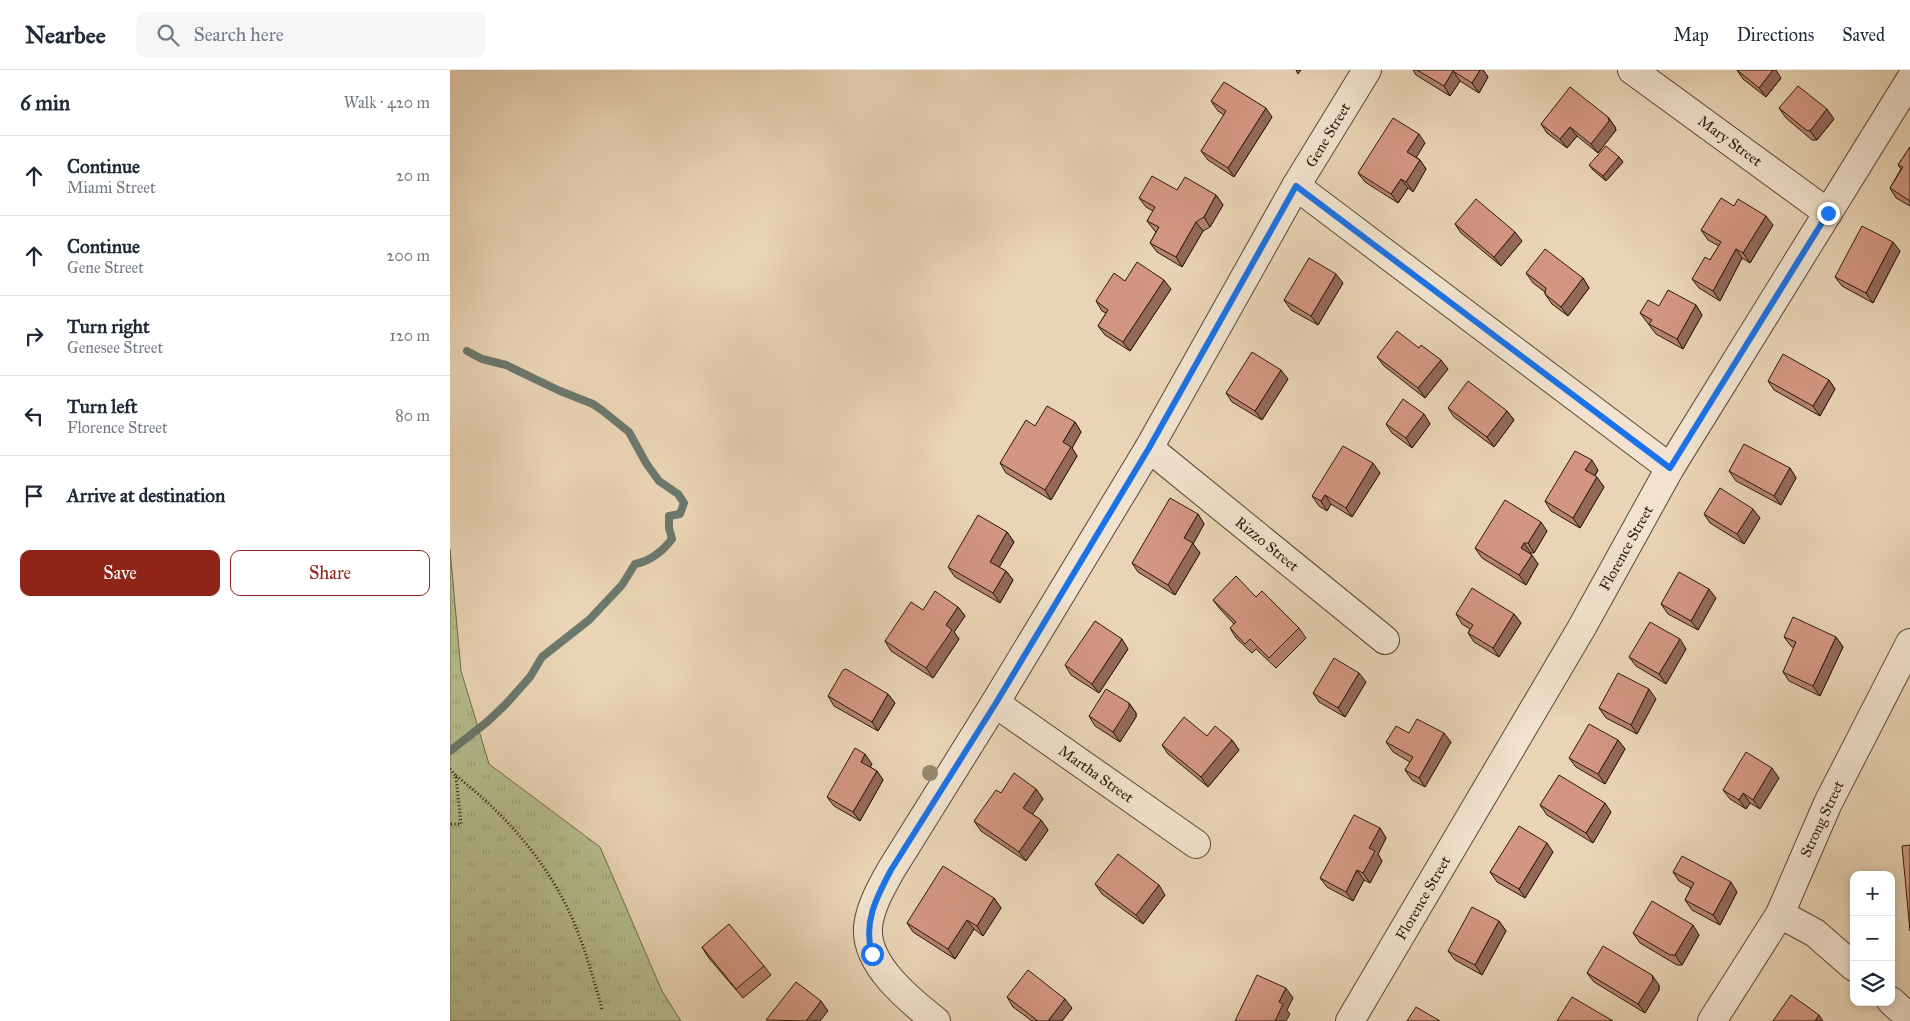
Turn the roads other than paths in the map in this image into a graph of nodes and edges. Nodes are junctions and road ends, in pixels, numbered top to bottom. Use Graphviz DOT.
graph roads {
  1 [pos="1367,70"];
  2 [pos="1632,70"];
  3 [pos="1910,80"];
  4 [pos="1296,186"];
  5 [pos="1828,213"];
  6 [pos="1149,448"];
  7 [pos="1670,468"];
  8 [pos="1385,640"];
  9 [pos="1910,644"];
  10 [pos="996,703"];
  11 [pos="1196,844"];
  12 [pos="1780,914"];
  13 [pos="1850,964"];
  14 [pos="1895,1005"];
  15 [pos="1910,1018"];
  16 [pos="936,1021"];
  17 [pos="1350,1021"];
  18 [pos="1712,1021"];
  1 -- 4 [label="street, Gene Street"];
  2 -- 5 [label="street, Mary Street"];
  3 -- 5 [label="street, Florence Street"];
  4 -- 6 [label="street, Gene Street"];
  4 -- 7 [label="street"];
  5 -- 7 [label="street, Florence Street"];
  6 -- 8 [label="street, Rizzo Street"];
  6 -- 10 [label="street, Gene Street"];
  7 -- 17 [label="street, Florence Street"];
  9 -- 12 [label="street, Strong Street"];
  10 -- 11 [label="street, Martha Street"];
  10 -- 16 [label="street, Gene Street"];
  12 -- 13 [label="street"];
  12 -- 18 [label="street, Strong Street"];
  14 -- 15 [label="street"];
}
